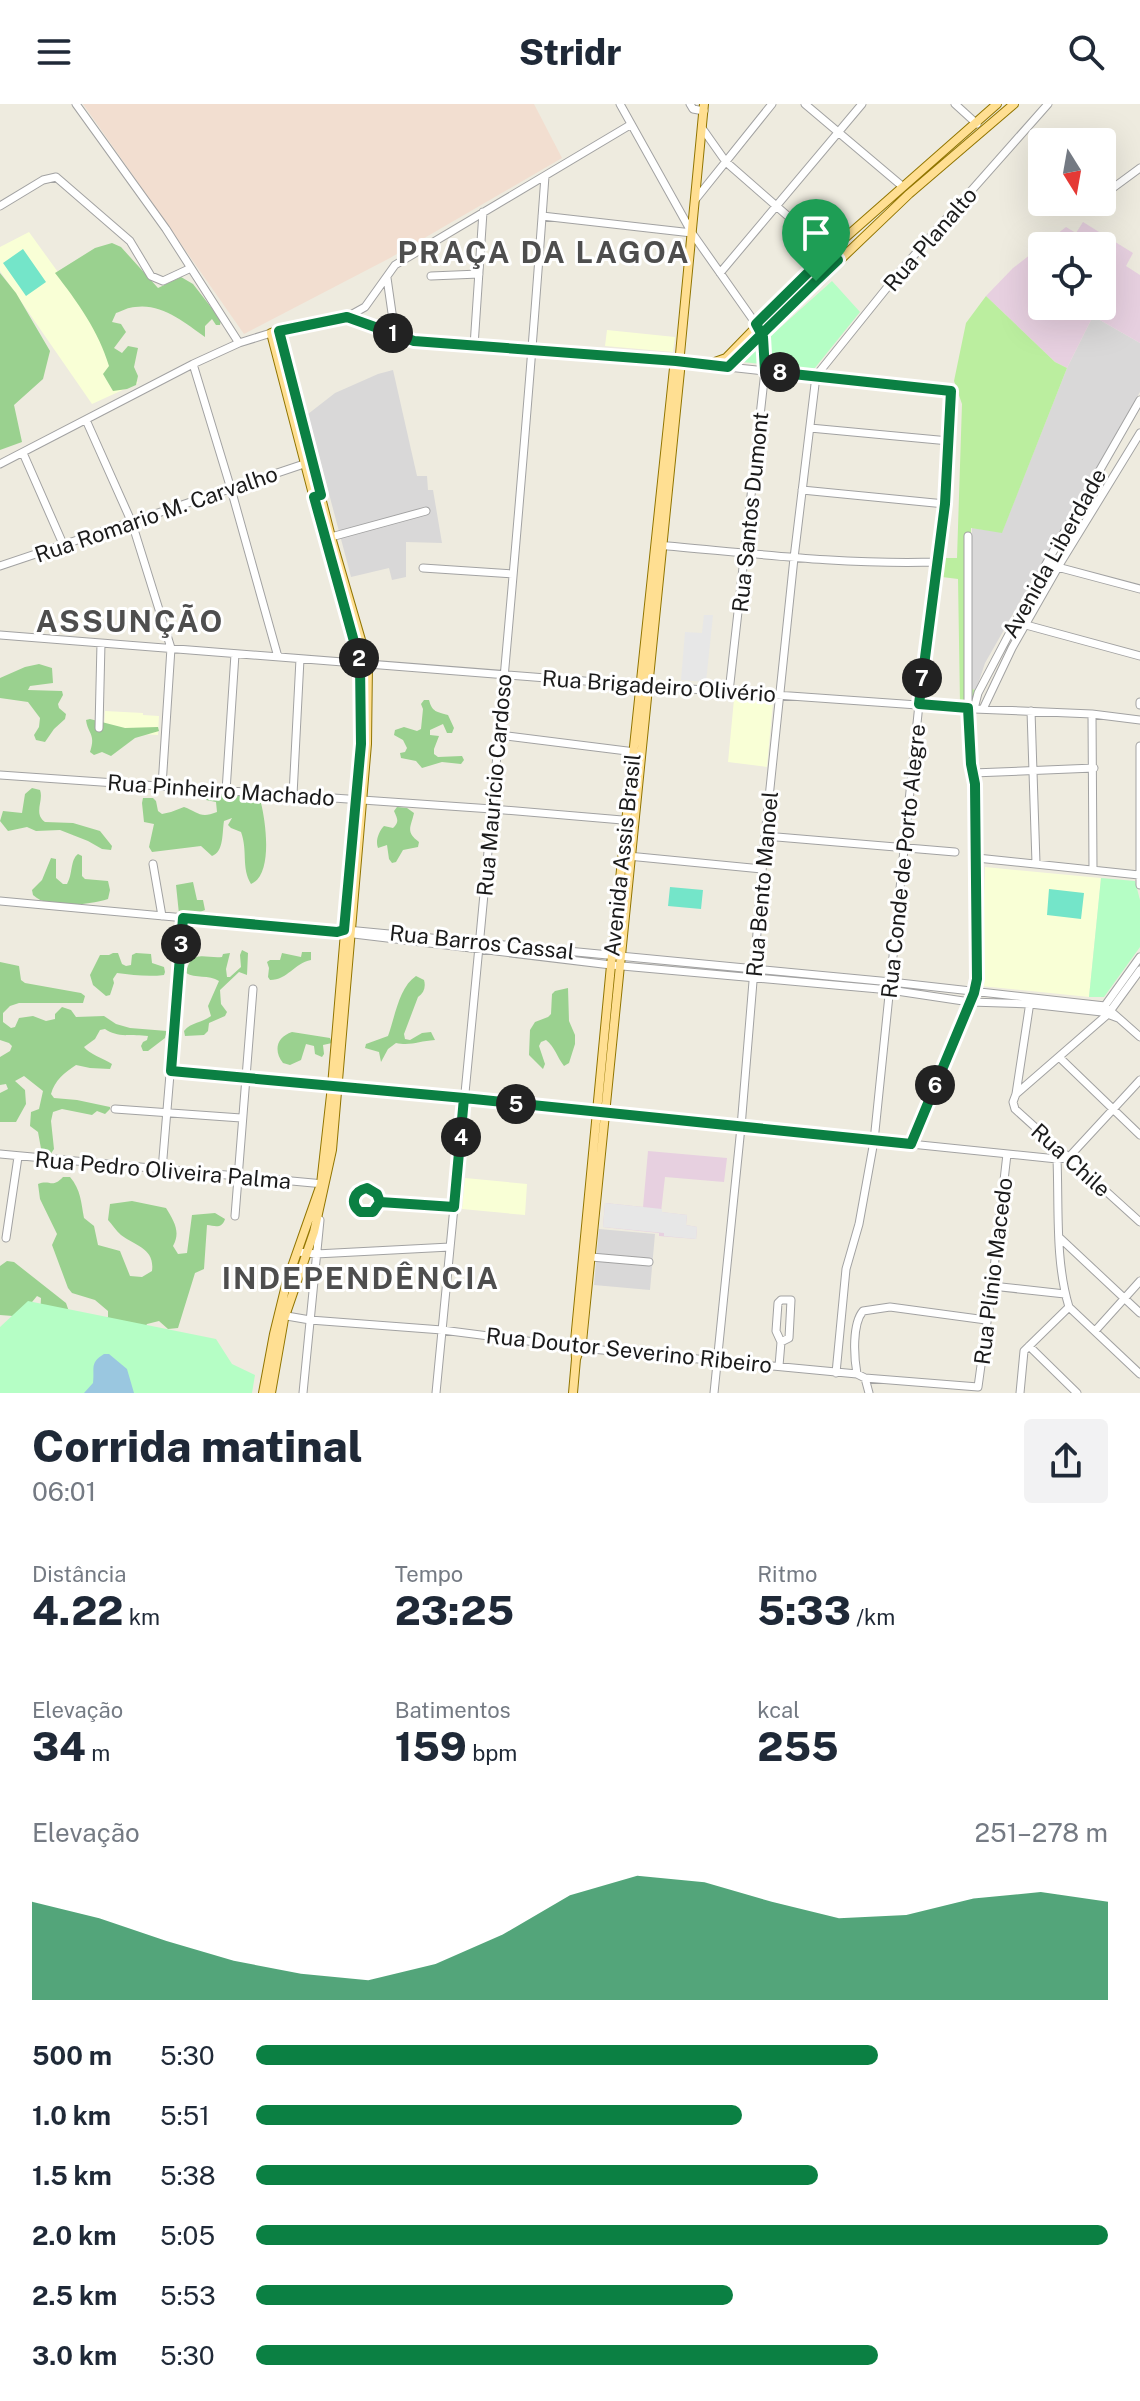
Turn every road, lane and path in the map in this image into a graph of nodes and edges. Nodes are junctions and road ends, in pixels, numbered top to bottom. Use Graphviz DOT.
graph roads {
  1 [pos="76,104"];
  2 [pos="620,104"];
  3 [pos="690,104"];
  4 [pos="772,104"];
  5 [pos="805,104"];
  6 [pos="862,104"];
  7 [pos="955,104"];
  8 [pos="997,104"];
  9 [pos="1014,104"];
  10 [pos="1048,104"];
  11 [pos="704,107"];
  12 [pos="976,123"];
  13 [pos="630,125"];
  14 [pos="702,128"];
  15 [pos="984,130"];
  16 [pos="839,131"];
  17 [pos="726,162"];
  18 [pos="1140,168"];
  19 [pos="545,176"];
  20 [pos="902,186"];
  21 [pos="1116,186"];
  22 [pos="695,200"];
  23 [pos="0,206"];
  24 [pos="776,207"];
  25 [pos="483,212"];
  26 [pos="542,216"];
  27 [pos="692,233"];
  28 [pos="829,252"];
  29 [pos="838,260"];
  30 [pos="191,268"];
  31 [pos="720,273"];
  32 [pos="479,274"];
  33 [pos="431,276"];
  34 [pos="387,278"];
  35 [pos="347,317"];
  36 [pos="759,329"];
  37 [pos="275,332"];
  38 [pos="395,334"];
  39 [pos="239,343"];
  40 [pos="474,346"];
  41 [pos="533,350"];
  42 [pos="679,359"];
  43 [pos="193,364"];
  44 [pos="708,364"];
  45 [pos="728,367"];
  46 [pos="765,371"];
  47 [pos="816,376"];
  48 [pos="1140,402"];
  49 [pos="86,420"];
  50 [pos="810,428"];
  51 [pos="1140,433"];
  52 [pos="949,441"];
  53 [pos="1137,444"];
  54 [pos="23,453"];
  55 [pos="308,462"];
  56 [pos="0,464"];
  57 [pos="231,489"];
  58 [pos="802,490"];
  59 [pos="318,496"];
  60 [pos="945,504"];
  61 [pos="426,511"];
  62 [pos="132,523"];
  63 [pos="968,536"];
  64 [pos="331,537"];
  65 [pos="63,544"];
  66 [pos="658,545"];
  67 [pos="745,553"];
  68 [pos="794,558"];
  69 [pos="937,562"];
  70 [pos="1046,564"];
  71 [pos="0,566"];
  72 [pos="423,568"];
  73 [pos="1057,569"];
  74 [pos="338,574"];
  75 [pos="513,574"];
  76 [pos="1140,589"];
  77 [pos="1026,625"];
  78 [pos="0,635"];
  79 [pos="101,643"];
  80 [pos="1004,643"];
  81 [pos="171,648"];
  82 [pos="1012,648"];
  83 [pos="235,654"];
  84 [pos="1140,656"];
  85 [pos="278,657"];
  86 [pos="300,659"];
  87 [pos="364,664"];
  88 [pos="504,675"];
  89 [pos="644,686"];
  90 [pos="729,692"];
  91 [pos="781,695"];
  92 [pos="919,704"];
  93 [pos="975,708"];
  94 [pos="1031,711"];
  95 [pos="1092,714"];
  96 [pos="1140,720"];
  97 [pos="99,728"];
  98 [pos="499,735"];
  99 [pos="1140,746"];
  100 [pos="637,753"];
  101 [pos="1094,768"];
  102 [pos="1033,769"];
  103 [pos="973,773"];
  104 [pos="0,775"];
  105 [pos="1139,780"];
  106 [pos="162,786"];
  107 [pos="226,791"];
  108 [pos="293,795"];
  109 [pos="359,800"];
  110 [pos="492,809"];
  111 [pos="630,821"];
  112 [pos="765,836"];
  113 [pos="1139,840"];
  114 [pos="904,849"];
  115 [pos="955,852"];
  116 [pos="626,856"];
  117 [pos="977,858"];
  118 [pos="1036,863"];
  119 [pos="153,864"];
  120 [pos="762,869"];
  121 [pos="1093,869"];
  122 [pos="1139,875"];
  123 [pos="1140,885"];
  124 [pos="0,901"];
  125 [pos="162,916"];
  126 [pos="183,918"];
  127 [pos="345,932"];
  128 [pos="479,946"];
  129 [pos="1140,957"];
  130 [pos="616,960"];
  131 [pos="1140,970"];
  132 [pos="754,974"];
  133 [pos="891,986"];
  134 [pos="253,989"];
  135 [pos="974,993"];
  136 [pos="1030,1000"];
  137 [pos="970,1002"];
  138 [pos="1106,1011"];
  139 [pos="1140,1037"];
  140 [pos="1059,1057"];
  141 [pos="171,1071"];
  142 [pos="245,1078"];
  143 [pos="1140,1080"];
  144 [pos="336,1086"];
  145 [pos="1016,1094"];
  146 [pos="464,1098"];
  147 [pos="115,1109"];
  148 [pos="1112,1110"];
  149 [pos="167,1113"];
  150 [pos="601,1113"];
  151 [pos="241,1118"];
  152 [pos="741,1127"];
  153 [pos="1140,1135"];
  154 [pos="874,1141"];
  155 [pos="911,1144"];
  156 [pos="0,1154"];
  157 [pos="1007,1154"];
  158 [pos="18,1157"];
  159 [pos="1068,1158"];
  160 [pos="1057,1159"];
  161 [pos="162,1170"];
  162 [pos="239,1175"];
  163 [pos="324,1184"];
  164 [pos="322,1199"];
  165 [pos="380,1202"];
  166 [pos="454,1207"];
  167 [pos="235,1216"];
  168 [pos="1140,1222"];
  169 [pos="310,1230"];
  170 [pos="6,1238"];
  171 [pos="1060,1238"];
  172 [pos="450,1247"];
  173 [pos="302,1253"];
  174 [pos="316,1254"];
  175 [pos="591,1257"];
  176 [pos="649,1262"];
  177 [pos="1140,1281"];
  178 [pos="992,1286"];
  179 [pos="1065,1294"];
  180 [pos="1125,1298"];
  181 [pos="1069,1307"];
  182 [pos="1140,1313"];
  183 [pos="282,1315"];
  184 [pos="310,1320"];
  185 [pos="986,1320"];
  186 [pos="442,1330"];
  187 [pos="1095,1331"];
  188 [pos="781,1342"];
  189 [pos="1029,1346"];
  190 [pos="578,1347"];
  191 [pos="717,1361"];
  192 [pos="779,1366"];
  193 [pos="836,1373"];
  194 [pos="857,1374"];
  195 [pos="1140,1374"];
  196 [pos="865,1378"];
  197 [pos="978,1387"];
  198 [pos="263,1393"];
  199 [pos="271,1393"];
  200 [pos="303,1393"];
  201 [pos="436,1393"];
  202 [pos="573,1393"];
  203 [pos="714,1393"];
  204 [pos="869,1393"];
  205 [pos="1020,1393"];
  206 [pos="1077,1393"];
  1 -- 30 [label="street"];
  2 -- 13 [label="street"];
  3 -- 11 [label="street"];
  4 -- 17 [label="street"];
  5 -- 16 [label="street"];
  6 -- 16 [label="street"];
  7 -- 12 [label="street"];
  8 -- 12 [label="main road"];
  9 -- 15 [label="main road"];
  10 -- 47 [label="street, Rua Planalto"];
  11 -- 14 [label="main road, Avenida Assis Brasil"];
  12 -- 15 [label="street"];
  12 -- 20 [label="main road"];
  13 -- 19 [label="street"];
  13 -- 27 [label="street"];
  14 -- 17 [label="street"];
  14 -- 22 [label="main road, Avenida Assis Brasil"];
  15 -- 29 [label="main road"];
  16 -- 20 [label="street"];
  16 -- 24 [label="street"];
  17 -- 22 [label="street"];
  17 -- 24 [label="street"];
  18 -- 21 [label="street"];
  19 -- 25 [label="street"];
  19 -- 26 [label="street, Rua Maurício Cardoso"];
  20 -- 28 [label="main road"];
  22 -- 27 [label="main road, Avenida Assis Brasil"];
  23 -- 30 [label="street"];
  24 -- 28 [label="street"];
  24 -- 31 [label="street"];
  25 -- 32 [label="street"];
  25 -- 34 [label="street"];
  26 -- 27 [label="street"];
  26 -- 41 [label="street, Rua Maurício Cardoso"];
  27 -- 31 [label="street"];
  27 -- 42 [label="main road, Avenida Assis Brasil"];
  28 -- 29 [label="street"];
  28 -- 36 [label="main road"];
  29 -- 36 [label="main road"];
  30 -- 39 [label="street"];
  31 -- 36 [label="street"];
  32 -- 33 [label="street"];
  32 -- 40 [label="street"];
  34 -- 35 [label="street"];
  34 -- 38 [label="street"];
  35 -- 37 [label="main road"];
  35 -- 38 [label="main road"];
  36 -- 44 [label="main road"];
  36 -- 45 [label="main road"];
  36 -- 46 [label="street, Rua Santos Dumont"];
  37 -- 39 [label="street"];
  37 -- 55 [label="main road"];
  38 -- 40 [label="main road"];
  39 -- 43 [label="street"];
  40 -- 41 [label="main road"];
  41 -- 42 [label="main road"];
  41 -- 75 [label="street, Rua Maurício Cardoso"];
  42 -- 44 [label="main road"];
  42 -- 66 [label="main road, Avenida Assis Brasil"];
  43 -- 49 [label="street"];
  43 -- 57 [label="street"];
  44 -- 45 [label="main road"];
  45 -- 46 [label="street"];
  46 -- 47 [label="street"];
  46 -- 67 [label="street, Rua Santos Dumont"];
  47 -- 50 [label="street, Rua Bento Manoel"];
  47 -- 52 [label="street, Rua Conde de Porto Alegre"];
  48 -- 70 [label="street, Avenida Liberdade"];
  49 -- 54 [label="street"];
  49 -- 62 [label="street"];
  50 -- 52 [label="street"];
  50 -- 58 [label="street, Rua Bento Manoel"];
  51 -- 53 [label="street, Avenida Liberdade"];
  52 -- 60 [label="street, Rua Conde de Porto Alegre"];
  53 -- 73 [label="street, Avenida Liberdade"];
  54 -- 56 [label="street"];
  54 -- 65 [label="street"];
  55 -- 57 [label="street, Rua Romario M. Carvalho"];
  55 -- 59 [label="main road"];
  57 -- 62 [label="street, Rua Romario M. Carvalho"];
  57 -- 85 [label="street"];
  58 -- 60 [label="street"];
  58 -- 68 [label="street, Rua Bento Manoel"];
  59 -- 64 [label="main road"];
  59 -- 74 [label="main road"];
  60 -- 69 [label="street, Rua Conde de Porto Alegre"];
  61 -- 64 [label="street"];
  62 -- 65 [label="street, Rua Romario M. Carvalho"];
  62 -- 81 [label="street"];
  63 -- 93 [label="street"];
  64 -- 74 [label="main road"];
  65 -- 71 [label="street, Rua Romario M. Carvalho"];
  66 -- 67 [label="street"];
  66 -- 89 [label="main road, Avenida Assis Brasil"];
  67 -- 68 [label="street"];
  67 -- 90 [label="street, Rua Santos Dumont"];
  68 -- 69 [label="street"];
  68 -- 91 [label="street, Rua Bento Manoel"];
  69 -- 92 [label="street, Rua Conde de Porto Alegre"];
  70 -- 73 [label="street"];
  70 -- 80 [label="street, Avenida Liberdade"];
  72 -- 75 [label="street"];
  73 -- 76 [label="street"];
  73 -- 77 [label="street, Avenida Liberdade"];
  74 -- 87 [label="main road"];
  75 -- 88 [label="street, Rua Maurício Cardoso"];
  77 -- 82 [label="street, Avenida Liberdade"];
  77 -- 84 [label="street"];
  78 -- 79 [label="street, Rua Brigadeiro Olivério"];
  79 -- 81 [label="street, Rua Brigadeiro Olivério"];
  79 -- 97 [label="street"];
  80 -- 82 [label="street"];
  80 -- 93 [label="street, Avenida Liberdade"];
  81 -- 83 [label="street, Rua Brigadeiro Olivério"];
  81 -- 106 [label="street"];
  82 -- 93 [label="street, Avenida Liberdade"];
  83 -- 85 [label="street, Rua Brigadeiro Olivério"];
  83 -- 107 [label="street"];
  85 -- 86 [label="street, Rua Brigadeiro Olivério"];
  86 -- 87 [label="street, Rua Brigadeiro Olivério"];
  86 -- 108 [label="street"];
  87 -- 88 [label="street, Rua Brigadeiro Olivério"];
  87 -- 109 [label="main road"];
  88 -- 89 [label="street, Rua Brigadeiro Olivério"];
  88 -- 98 [label="street, Rua Maurício Cardoso"];
  89 -- 90 [label="street, Rua Brigadeiro Olivério"];
  89 -- 100 [label="main road, Avenida Assis Brasil"];
  90 -- 91 [label="street, Rua Brigadeiro Olivério"];
  91 -- 92 [label="street, Rua Brigadeiro Olivério"];
  91 -- 112 [label="street, Rua Bento Manoel"];
  92 -- 93 [label="street, Rua Brigadeiro Olivério"];
  92 -- 114 [label="street, Rua Conde de Porto Alegre"];
  93 -- 94 [label="street, Rua Brigadeiro Olivério"];
  93 -- 103 [label="street"];
  94 -- 95 [label="street, Rua Brigadeiro Olivério"];
  94 -- 102 [label="street"];
  95 -- 96 [label="street, Rua Brigadeiro Olivério"];
  95 -- 101 [label="street"];
  98 -- 100 [label="street"];
  98 -- 110 [label="street, Rua Maurício Cardoso"];
  99 -- 105 [label="street"];
  100 -- 111 [label="main road, Avenida Assis Brasil"];
  101 -- 102 [label="street"];
  101 -- 121 [label="street"];
  102 -- 103 [label="street"];
  102 -- 118 [label="street"];
  103 -- 117 [label="street"];
  104 -- 106 [label="street, Rua Pinheiro Machado"];
  105 -- 113 [label="street"];
  106 -- 107 [label="street, Rua Pinheiro Machado"];
  107 -- 108 [label="street, Rua Pinheiro Machado"];
  108 -- 109 [label="street, Rua Pinheiro Machado"];
  109 -- 110 [label="street, Rua Pinheiro Machado"];
  109 -- 127 [label="main road"];
  110 -- 111 [label="street, Rua Pinheiro Machado"];
  110 -- 128 [label="street, Rua Maurício Cardoso"];
  111 -- 116 [label="main road, Avenida Assis Brasil"];
  112 -- 114 [label="street"];
  112 -- 120 [label="street, Rua Bento Manoel"];
  113 -- 122 [label="street"];
  114 -- 115 [label="street"];
  114 -- 133 [label="street, Rua Conde de Porto Alegre"];
  116 -- 120 [label="street"];
  116 -- 130 [label="main road, Avenida Assis Brasil"];
  117 -- 118 [label="street"];
  117 -- 135 [label="street"];
  118 -- 121 [label="street"];
  119 -- 125 [label="street"];
  120 -- 132 [label="street, Rua Bento Manoel"];
  121 -- 122 [label="street"];
  122 -- 123 [label="street"];
  124 -- 125 [label="street, Rua Barros Cassal"];
  125 -- 126 [label="street, Rua Barros Cassal"];
  126 -- 127 [label="street, Rua Barros Cassal"];
  126 -- 141 [label="street"];
  127 -- 128 [label="street, Rua Barros Cassal"];
  127 -- 144 [label="main road"];
  128 -- 130 [label="street, Rua Barros Cassal"];
  128 -- 146 [label="street, Rua Maurício Cardoso"];
  129 -- 138 [label="street"];
  130 -- 132 [label="street, Rua Barros Cassal"];
  130 -- 150 [label="main road, Avenida Assis Brasil"];
  131 -- 138 [label="street"];
  132 -- 133 [label="street, Rua Barros Cassal"];
  132 -- 152 [label="street, Rua Bento Manoel"];
  133 -- 135 [label="street, Rua Barros Cassal"];
  133 -- 137 [label="street, Rua Barros Cassal"];
  133 -- 154 [label="street, Rua Conde de Porto Alegre"];
  134 -- 142 [label="street"];
  135 -- 136 [label="street, Rua Barros Cassal"];
  135 -- 137 [label="street"];
  136 -- 137 [label="street, Rua Barros Cassal"];
  136 -- 138 [label="street, Rua Barros Cassal"];
  136 -- 145 [label="street"];
  137 -- 155 [label="street"];
  138 -- 139 [label="street"];
  138 -- 140 [label="street"];
  140 -- 145 [label="street"];
  140 -- 148 [label="street"];
  141 -- 142 [label="street"];
  141 -- 149 [label="street"];
  142 -- 144 [label="street"];
  142 -- 151 [label="street"];
  143 -- 148 [label="street"];
  144 -- 146 [label="street"];
  144 -- 163 [label="main road"];
  145 -- 159 [label="street, Rua Chile"];
  146 -- 150 [label="street"];
  146 -- 166 [label="street, Rua Maurício Cardoso"];
  147 -- 149 [label="street"];
  148 -- 153 [label="street"];
  148 -- 159 [label="street"];
  149 -- 151 [label="street"];
  149 -- 161 [label="street"];
  150 -- 152 [label="street"];
  150 -- 175 [label="main road, Avenida Assis Brasil"];
  150 -- 190 [label="main road, Avenida Assis Brasil"];
  151 -- 162 [label="street"];
  152 -- 154 [label="street"];
  152 -- 191 [label="street, Rua Bento Manoel"];
  154 -- 155 [label="street"];
  154 -- 193 [label="street, Rua Conde de Porto Alegre"];
  155 -- 157 [label="street"];
  156 -- 158 [label="street, Rua Pedro Oliveira Palma"];
  157 -- 160 [label="street"];
  157 -- 178 [label="street, Rua Plínio Macedo"];
  158 -- 161 [label="street, Rua Pedro Oliveira Palma"];
  158 -- 170 [label="street"];
  159 -- 160 [label="street"];
  159 -- 168 [label="street, Rua Chile"];
  160 -- 171 [label="street"];
  161 -- 162 [label="street, Rua Pedro Oliveira Palma"];
  162 -- 163 [label="street, Rua Pedro Oliveira Palma"];
  162 -- 167 [label="street"];
  163 -- 164 [label="main road"];
  163 -- 169 [label="main road"];
  164 -- 169 [label="main road"];
  164 -- 174 [label="street"];
  165 -- 166 [label="street"];
  166 -- 172 [label="street, Rua Maurício Cardoso"];
  169 -- 173 [label="main road"];
  169 -- 174 [label="street"];
  171 -- 179 [label="street"];
  171 -- 180 [label="street"];
  172 -- 174 [label="street"];
  172 -- 186 [label="street, Rua Maurício Cardoso"];
  173 -- 174 [label="street"];
  173 -- 183 [label="main road"];
  174 -- 184 [label="street"];
  175 -- 176 [label="street"];
  175 -- 190 [label="main road, Avenida Assis Brasil"];
  177 -- 180 [label="street"];
  178 -- 179 [label="street"];
  178 -- 185 [label="street, Rua Plínio Macedo"];
  179 -- 181 [label="street"];
  180 -- 182 [label="street"];
  180 -- 187 [label="street"];
  181 -- 187 [label="street"];
  181 -- 189 [label="street"];
  183 -- 184 [label="street, Rua Doutor Severino Ribeiro"];
  183 -- 198 [label="main road"];
  183 -- 199 [label="main road"];
  184 -- 186 [label="street, Rua Doutor Severino Ribeiro"];
  184 -- 200 [label="street"];
  185 -- 194 [label="street"];
  185 -- 197 [label="street, Rua Plínio Macedo"];
  186 -- 190 [label="street, Rua Doutor Severino Ribeiro"];
  186 -- 201 [label="street, Rua Maurício Cardoso"];
  187 -- 195 [label="street"];
  188 -- 188 [label="street"];
  188 -- 192 [label="street"];
  189 -- 205 [label="street"];
  189 -- 206 [label="street"];
  190 -- 191 [label="street, Rua Doutor Severino Ribeiro"];
  190 -- 202 [label="main road, Avenida Assis Brasil"];
  191 -- 192 [label="street, Rua Doutor Severino Ribeiro"];
  191 -- 203 [label="street, Rua Bento Manoel"];
  192 -- 193 [label="street, Rua Doutor Severino Ribeiro"];
  193 -- 194 [label="street, Rua Doutor Severino Ribeiro"];
  194 -- 196 [label="street, Rua Doutor Severino Ribeiro"];
  196 -- 197 [label="street, Rua Doutor Severino Ribeiro"];
  196 -- 204 [label="street"];
}
